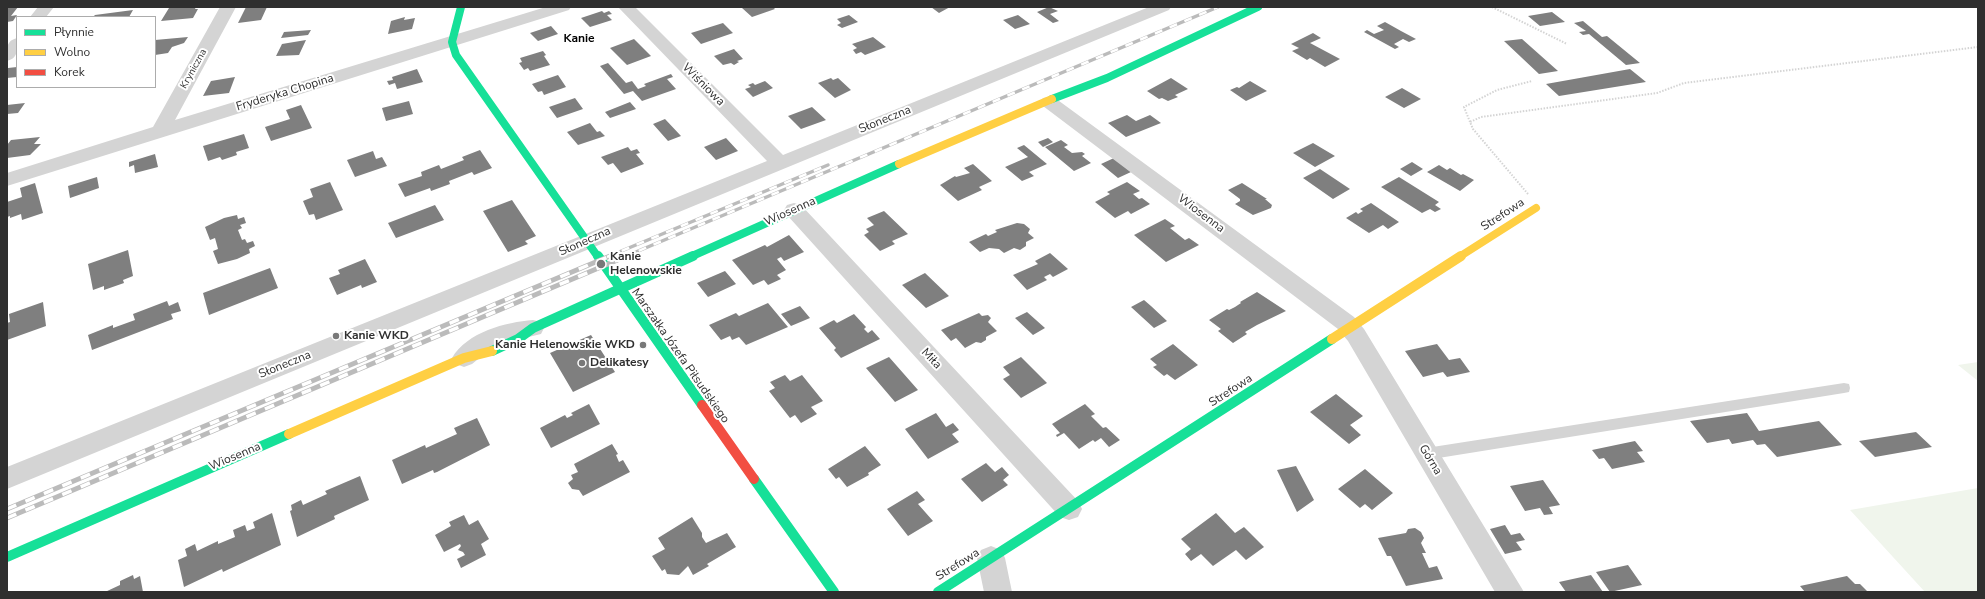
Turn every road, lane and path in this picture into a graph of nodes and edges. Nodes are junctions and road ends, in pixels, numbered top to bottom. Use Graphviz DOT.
graph roads {
  1 [pos="46,7"];
  2 [pos="228,7"];
  3 [pos="461,7"];
  4 [pos="563,7"];
  5 [pos="626,7"];
  6 [pos="1163,7"];
  7 [pos="1258,7"];
  8 [pos="1492,7"];
  9 [pos="39,16"];
  10 [pos="452,42"];
  11 [pos="16,44"];
  12 [pos="1567,44"];
  13 [pos="1978,47"];
  14 [pos="7,56"];
  15 [pos="1532,81"];
  16 [pos="1049,102"];
  17 [pos="1470,122"];
  18 [pos="160,131"];
  19 [pos="780,163"];
  20 [pos="7,180"];
  21 [pos="1536,208"];
  22 [pos="794,210"];
  23 [pos="586,241"];
  24 [pos="619,290"];
  25 [pos="533,328"];
  26 [pos="1351,329"];
  27 [pos="464,358"];
  28 [pos="1844,388"];
  29 [pos="1426,454"];
  30 [pos="7,478"];
  31 [pos="1069,508"];
  32 [pos="7,556"];
  33 [pos="991,558"];
  34 [pos="834,592"];
  35 [pos="938,592"];
  36 [pos="998,592"];
  37 [pos="1510,592"];
  1 -- 9 [label="street"];
  2 -- 18 [label="street, Kryniczna"];
  3 -- 10 [label="street"];
  4 -- 10 [label="street, Fryderyka Chopina"];
  5 -- 19 [label="street, Wiśniowa"];
  6 -- 19 [label="street, Słoneczna"];
  7 -- 16 [label="street, Wiosenna"];
  8 -- 12 [label="path"];
  10 -- 18 [label="street, Fryderyka Chopina"];
  10 -- 23 [label="street, Marszałka Józefa Piłsudskiego"];
  11 -- 14 [label="street"];
  13 -- 17 [label="path"];
  15 -- 17 [label="path"];
  16 -- 22 [label="street, Wiosenna"];
  16 -- 26 [label="street, Wiosenna"];
  17 -- 21 [label="path"];
  18 -- 20 [label="street, Fryderyka Chopina"];
  19 -- 23 [label="street, Słoneczna"];
  21 -- 26 [label="street, Strefowa"];
  22 -- 24 [label="street, Wiosenna"];
  22 -- 31 [label="street, Miła"];
  23 -- 24 [label="street, Marszałka Józefa Piłsudskiego"];
  23 -- 30 [label="street, Słoneczna"];
  24 -- 25 [label="street, Wiosenna"];
  24 -- 34 [label="street, Marszałka Józefa Piłsudskiego"];
  25 -- 27 [label="street, Wiosenna"];
  26 -- 29 [label="street, Górna"];
  26 -- 31 [label="street, Strefowa"];
  27 -- 32 [label="street, Wiosenna"];
  28 -- 29 [label="lane"];
  29 -- 37 [label="street, Górna"];
  31 -- 33 [label="street, Strefowa"];
  33 -- 35 [label="street, Strefowa"];
  33 -- 36 [label="street"];
}
